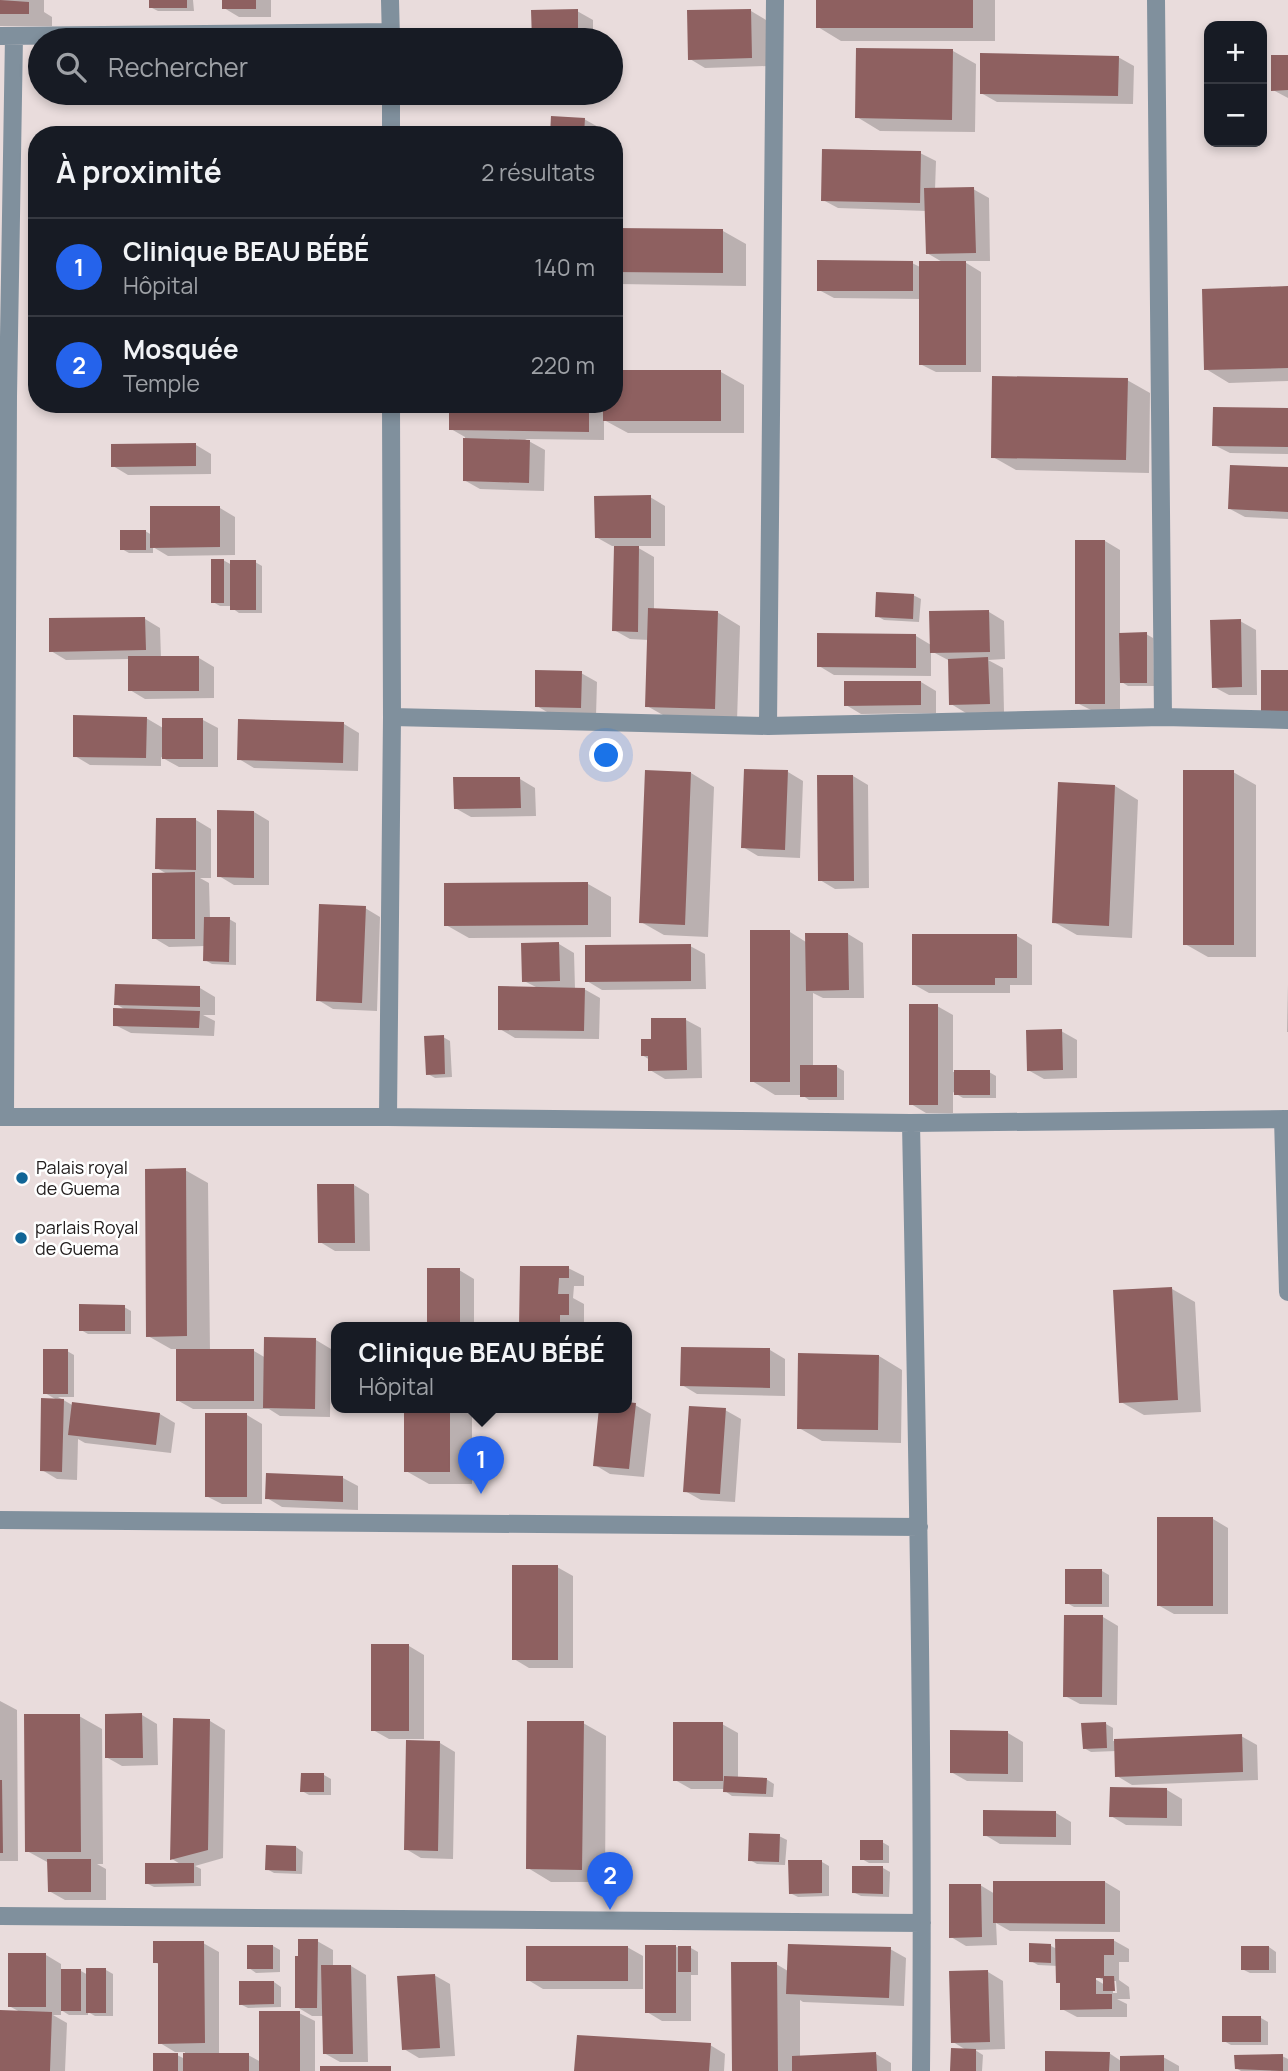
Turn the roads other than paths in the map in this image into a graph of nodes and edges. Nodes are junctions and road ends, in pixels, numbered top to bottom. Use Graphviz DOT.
graph roads {
  1 [pos="390,0"];
  2 [pos="775,0"];
  3 [pos="1156,0"];
  4 [pos="391,28"];
  5 [pos="7,36"];
  6 [pos="28,36"];
  7 [pos="391,105"];
  8 [pos="391,126"];
  9 [pos="4,397"];
  10 [pos="391,413"];
  11 [pos="392,717"];
  12 [pos="1163,717"];
  13 [pos="1288,720"];
  14 [pos="768,726"];
  15 [pos="3,1117"];
  16 [pos="388,1117"];
  17 [pos="1285,1119"];
  18 [pos="911,1123"];
  19 [pos="1288,1292"];
  20 [pos="0,1520"];
  21 [pos="919,1527"];
  22 [pos="0,1916"];
  23 [pos="922,1923"];
  24 [pos="920,2071"];
  1 -- 4 [label="street"];
  2 -- 14 [label="street"];
  3 -- 12 [label="street"];
  5 -- 6 [label="street"];
  5 -- 9 [label="street"];
  7 -- 8 [label="street"];
  9 -- 15 [label="street"];
  10 -- 11 [label="street"];
  11 -- 14 [label="street"];
  11 -- 16 [label="street"];
  12 -- 13 [label="street"];
  12 -- 14 [label="street"];
  15 -- 16 [label="street"];
  16 -- 18 [label="street"];
  17 -- 18 [label="street"];
  17 -- 19 [label="street"];
  18 -- 21 [label="street"];
  20 -- 21 [label="street"];
  21 -- 23 [label="street"];
  22 -- 23 [label="street"];
  23 -- 24 [label="street"];
}
